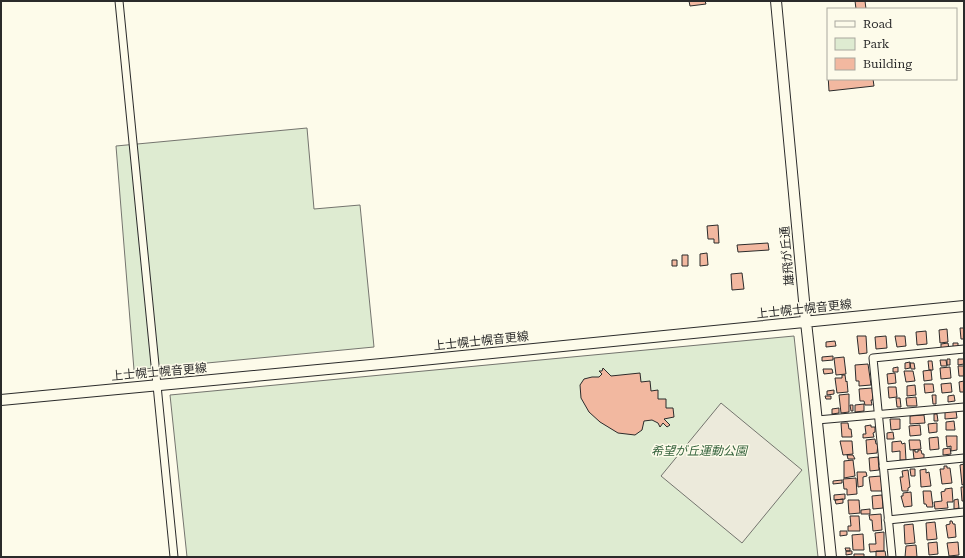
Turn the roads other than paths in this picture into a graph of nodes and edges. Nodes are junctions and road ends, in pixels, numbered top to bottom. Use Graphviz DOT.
graph roads {
  1 [pos="119,1"];
  2 [pos="776,1"];
  3 [pos="964,306"];
  4 [pos="806,322"];
  5 [pos="964,349"];
  6 [pos="157,385"];
  7 [pos="1,400"];
  8 [pos="964,407"];
  9 [pos="878,414"];
  10 [pos="817,420"];
  11 [pos="964,458"];
  12 [pos="883,466"];
  13 [pos="964,512"];
  14 [pos="888,520"];
  15 [pos="174,557"];
  16 [pos="831,557"];
  17 [pos="892,557"];
  1 -- 6 [label="street"];
  2 -- 4 [label="main road, 雄飛が丘通"];
  3 -- 4 [label="main road, 上士幌士幌音更線"];
  4 -- 6 [label="main road, 上士幌士幌音更線"];
  4 -- 10 [label="main road, 雄飛が丘通"];
  5 -- 9 [label="street"];
  6 -- 7 [label="main road, 上士幌士幌音更線"];
  6 -- 15 [label="street"];
  8 -- 9 [label="street"];
  9 -- 10 [label="street"];
  9 -- 12 [label="street"];
  10 -- 16 [label="main road, 雄飛が丘通"];
  11 -- 12 [label="street"];
  12 -- 14 [label="street"];
  13 -- 14 [label="street"];
  14 -- 17 [label="street"];
}
